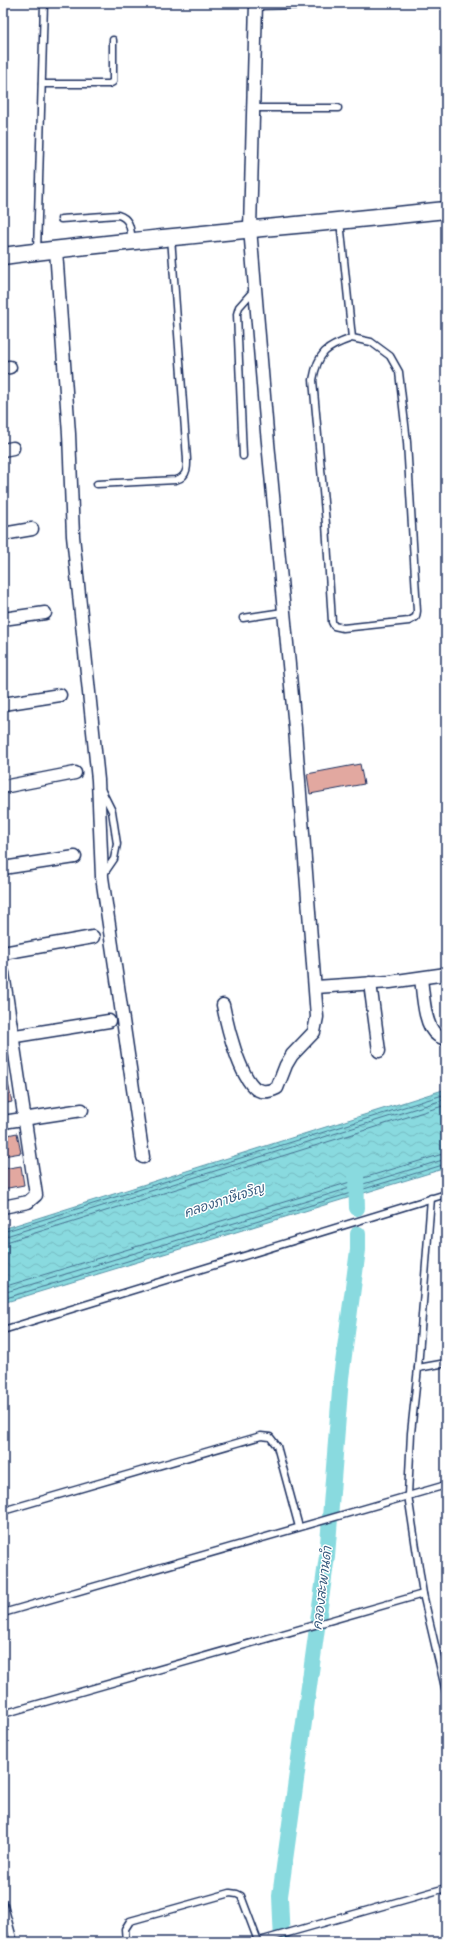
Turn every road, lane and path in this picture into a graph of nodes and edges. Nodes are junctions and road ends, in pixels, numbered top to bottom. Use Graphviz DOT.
graph roads {
  1 [pos="44,3"];
  2 [pos="314,3"];
  3 [pos="256,4"];
  4 [pos="113,40"];
  5 [pos="42,84"];
  6 [pos="252,108"];
  7 [pos="338,108"];
  8 [pos="446,210"];
  9 [pos="60,219"];
  10 [pos="340,221"];
  11 [pos="250,228"];
  12 [pos="171,237"];
  13 [pos="132,241"];
  14 [pos="56,250"];
  15 [pos="37,252"];
  16 [pos="3,256"];
  17 [pos="256,288"];
  18 [pos="352,338"];
  19 [pos="243,456"];
  20 [pos="97,484"];
  21 [pos="32,529"];
  22 [pos="3,534"];
  23 [pos="45,612"];
  24 [pos="283,612"];
  25 [pos="243,618"];
  26 [pos="3,619"];
  27 [pos="60,695"];
  28 [pos="3,704"];
  29 [pos="75,773"];
  30 [pos="3,787"];
  31 [pos="75,857"];
  32 [pos="3,868"];
  33 [pos="93,937"];
  34 [pos="3,953"];
  35 [pos="3,972"];
  36 [pos="446,974"];
  37 [pos="421,978"];
  38 [pos="370,983"];
  39 [pos="316,987"];
  40 [pos="223,1005"];
  41 [pos="109,1021"];
  42 [pos="8,1037"];
  43 [pos="446,1039"];
  44 [pos="379,1051"];
  45 [pos="82,1110"];
  46 [pos="26,1118"];
  47 [pos="3,1122"];
  48 [pos="143,1157"];
  49 [pos="446,1194"];
  50 [pos="432,1198"];
  51 [pos="3,1207"];
  52 [pos="3,1330"];
  53 [pos="446,1363"];
  54 [pos="418,1368"];
  55 [pos="446,1485"];
  56 [pos="408,1495"];
  57 [pos="3,1511"];
  58 [pos="299,1527"];
  59 [pos="423,1594"];
  60 [pos="3,1612"];
  61 [pos="444,1676"];
  62 [pos="446,1692"];
  63 [pos="3,1714"];
  64 [pos="446,1888"];
  65 [pos="3,1902"];
  66 [pos="14,1942"];
  67 [pos="126,1942"];
  68 [pos="257,1942"];
  1 -- 5 [label="lane"];
  2 -- 3 [label="lane"];
  3 -- 6 [label="street"];
  4 -- 5 [label="lane"];
  5 -- 15 [label="lane"];
  6 -- 7 [label="lane"];
  6 -- 11 [label="street"];
  8 -- 10 [label="street"];
  9 -- 13 [label="lane"];
  10 -- 11 [label="street"];
  10 -- 18 [label="lane"];
  11 -- 12 [label="street"];
  11 -- 17 [label="street"];
  12 -- 13 [label="street"];
  12 -- 20 [label="lane"];
  13 -- 14 [label="street"];
  14 -- 15 [label="street"];
  14 -- 48 [label="street"];
  15 -- 16 [label="street"];
  17 -- 19 [label="lane"];
  17 -- 24 [label="street"];
  18 -- 18 [label="lane"];
  21 -- 22 [label="street"];
  23 -- 26 [label="street"];
  24 -- 25 [label="lane"];
  24 -- 39 [label="street"];
  27 -- 28 [label="street"];
  29 -- 30 [label="street"];
  31 -- 32 [label="street"];
  33 -- 34 [label="street"];
  35 -- 42 [label="street"];
  36 -- 37 [label="street"];
  37 -- 38 [label="street"];
  37 -- 43 [label="street"];
  38 -- 39 [label="street"];
  38 -- 44 [label="street"];
  39 -- 40 [label="street"];
  41 -- 42 [label="street"];
  42 -- 46 [label="street"];
  45 -- 46 [label="street"];
  46 -- 47 [label="street"];
  46 -- 51 [label="street"];
  49 -- 50 [label="lane"];
  50 -- 52 [label="lane"];
  50 -- 54 [label="lane"];
  53 -- 54 [label="lane"];
  54 -- 56 [label="lane"];
  55 -- 56 [label="lane"];
  56 -- 58 [label="lane"];
  56 -- 59 [label="lane"];
  57 -- 58 [label="lane"];
  58 -- 60 [label="lane"];
  59 -- 61 [label="lane"];
  59 -- 63 [label="lane"];
  61 -- 62 [label="lane"];
  64 -- 68 [label="lane"];
  65 -- 66 [label="lane"];
  67 -- 68 [label="lane"];
}
